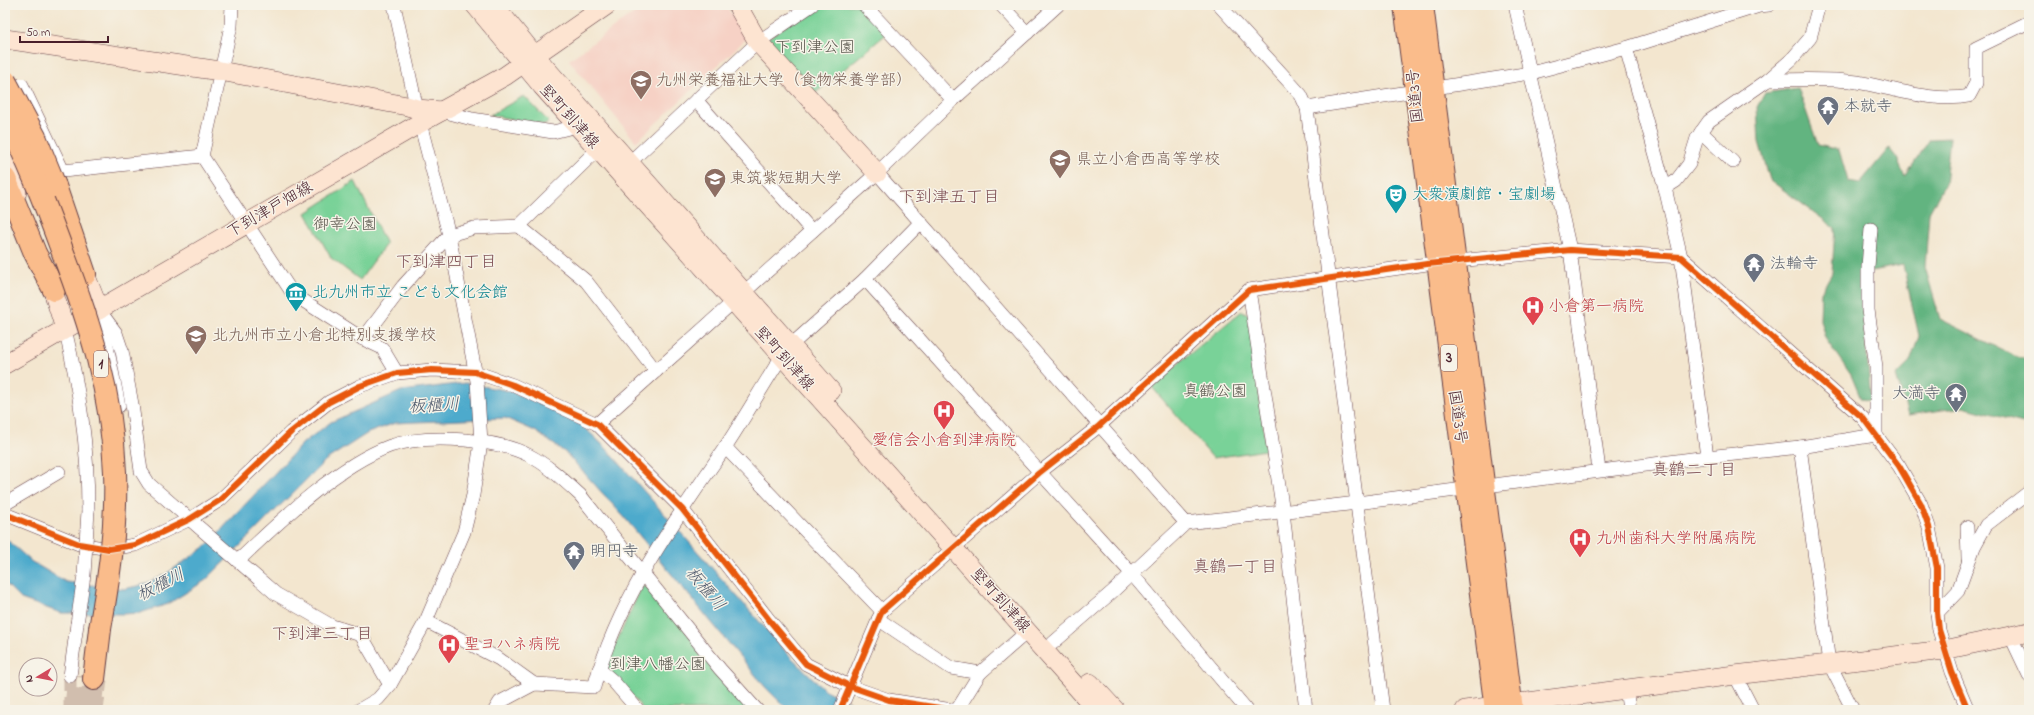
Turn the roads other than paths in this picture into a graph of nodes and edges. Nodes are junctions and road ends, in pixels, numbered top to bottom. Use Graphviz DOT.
graph roads {
  1 [pos="232,5"];
  2 [pos="394,5"];
  3 [pos="474,5"];
  4 [pos="494,5"];
  5 [pos="737,5"];
  6 [pos="812,5"];
  7 [pos="864,5"];
  8 [pos="1001,5"];
  9 [pos="1058,5"];
  10 [pos="1219,5"];
  11 [pos="1405,5"];
  12 [pos="1422,5"];
  13 [pos="1515,5"];
  14 [pos="1769,5"];
  15 [pos="1819,5"];
  16 [pos="606,6"];
  17 [pos="2029,22"];
  18 [pos="1027,33"];
  19 [pos="5,39"];
  20 [pos="758,42"];
  21 [pos="1626,48"];
  22 [pos="529,60"];
  23 [pos="220,71"];
  24 [pos="1531,73"];
  25 [pos="1768,80"];
  26 [pos="5,81"];
  27 [pos="5,88"];
  28 [pos="1424,90"];
  29 [pos="5,100"];
  30 [pos="696,100"];
  31 [pos="953,100"];
  32 [pos="1307,108"];
  33 [pos="442,111"];
  34 [pos="5,116"];
  35 [pos="418,116"];
  36 [pos="577,126"];
  37 [pos="1701,132"];
  38 [pos="5,142"];
  39 [pos="598,149"];
  40 [pos="202,156"];
  41 [pos="5,160"];
  42 [pos="1733,162"];
  43 [pos="629,163"];
  44 [pos="877,173"];
  45 [pos="1665,188"];
  46 [pos="9,189"];
  47 [pos="921,222"];
  48 [pos="246,225"];
  49 [pos="519,226"];
  50 [pos="1870,229"];
  51 [pos="812,231"];
  52 [pos="449,235"];
  53 [pos="1570,250"];
  54 [pos="1681,258"];
  55 [pos="1446,262"];
  56 [pos="86,274"];
  57 [pos="1329,278"];
  58 [pos="865,279"];
  59 [pos="54,290"];
  60 [pos="1249,290"];
  61 [pos="738,297"];
  62 [pos="99,310"];
  63 [pos="65,330"];
  64 [pos="363,339"];
  65 [pos="786,351"];
  66 [pos="5,364"];
  67 [pos="656,371"];
  68 [pos="397,373"];
  69 [pos="476,376"];
  70 [pos="597,424"];
  71 [pos="1099,426"];
  72 [pos="480,435"];
  73 [pos="1876,435"];
  74 [pos="725,447"];
  75 [pos="1800,447"];
  76 [pos="1707,457"];
  77 [pos="1599,470"];
  78 [pos="59,472"];
  79 [pos="1040,473"];
  80 [pos="1474,488"];
  81 [pos="2029,492"];
  82 [pos="1357,503"];
  83 [pos="5,504"];
  84 [pos="1283,512"];
  85 [pos="680,513"];
  86 [pos="5,514"];
  87 [pos="190,519"];
  88 [pos="1186,523"];
  89 [pos="1967,527"];
  90 [pos="957,544"];
  91 [pos="1969,560"];
  92 [pos="238,561"];
  93 [pos="645,569"];
  94 [pos="1132,574"];
  95 [pos="1937,613"];
  96 [pos="880,615"];
  97 [pos="426,620"];
  98 [pos="94,627"];
  99 [pos="1028,631"];
  100 [pos="2020,634"];
  101 [pos="1053,643"];
  102 [pos="1944,650"];
  103 [pos="1829,664"];
  104 [pos="598,669"];
  105 [pos="980,673"];
  106 [pos="1735,675"];
  107 [pos="2029,675"];
  108 [pos="86,678"];
  109 [pos="534,684"];
  110 [pos="390,685"];
  111 [pos="849,686"];
  112 [pos="1626,688"];
  113 [pos="1503,707"];
  114 [pos="359,710"];
  115 [pos="495,710"];
  116 [pos="638,710"];
  117 [pos="757,710"];
  118 [pos="840,710"];
  119 [pos="949,710"];
  120 [pos="1097,710"];
  121 [pos="1115,710"];
  122 [pos="1247,710"];
  123 [pos="1306,710"];
  124 [pos="1384,710"];
  125 [pos="1465,710"];
  126 [pos="1629,710"];
  127 [pos="1753,710"];
  128 [pos="1853,710"];
  129 [pos="1968,710"];
  1 -- 23 [label="street"];
  2 -- 35 [label="street"];
  3 -- 22 [label="main road, 堅町到津線"];
  4 -- 22 [label="main road, 堅町到津線"];
  5 -- 20 [label="main road"];
  6 -- 20 [label="street"];
  7 -- 31 [label="street"];
  8 -- 18 [label="street"];
  9 -- 18 [label="street"];
  10 -- 32 [label="street"];
  11 -- 28 [label="highway, 国道3号 / 3"];
  12 -- 28 [label="highway, 国道3号 / 3"];
  13 -- 24 [label="street"];
  14 -- 21 [label="street"];
  15 -- 25 [label="street"];
  16 -- 22 [label="main road"];
  17 -- 25 [label="street"];
  18 -- 31 [label="street"];
  19 -- 23 [label="main road"];
  20 -- 30 [label="street"];
  20 -- 44 [label="main road"];
  21 -- 24 [label="street"];
  21 -- 45 [label="street"];
  22 -- 33 [label="main road"];
  22 -- 36 [label="main road, 堅町到津線"];
  22 -- 43 [label="main road, 堅町到津線"];
  23 -- 35 [label="main road"];
  23 -- 40 [label="street"];
  24 -- 28 [label="street"];
  24 -- 53 [label="street"];
  25 -- 37 [label="street"];
  26 -- 56 [label="highway, bridge"];
  27 -- 40 [label="street"];
  28 -- 32 [label="street"];
  28 -- 55 [label="highway, 国道3号 / 3"];
  29 -- 56 [label="main road"];
  30 -- 43 [label="street"];
  30 -- 51 [label="street"];
  31 -- 44 [label="street"];
  32 -- 57 [label="street"];
  33 -- 35 [label="main road"];
  33 -- 36 [label="street"];
  34 -- 98 [label="highway, 1, bridge"];
  35 -- 48 [label="main road, 下到津戸畑線"];
  35 -- 52 [label="street"];
  36 -- 39 [label="main road, 堅町到津線"];
  37 -- 42 [label="street"];
  37 -- 45 [label="street"];
  38 -- 98 [label="highway"];
  39 -- 49 [label="street"];
  39 -- 61 [label="main road, 堅町到津線"];
  40 -- 48 [label="street"];
  41 -- 59 [label="main road"];
  43 -- 61 [label="main road, 堅町到津線"];
  44 -- 47 [label="street"];
  44 -- 51 [label="street"];
  45 -- 54 [label="street"];
  46 -- 59 [label="highway"];
  47 -- 58 [label="street"];
  47 -- 71 [label="street"];
  48 -- 62 [label="main road, 下到津戸畑線"];
  48 -- 64 [label="street"];
  49 -- 52 [label="street"];
  49 -- 67 [label="street"];
  50 -- 73 [label="street"];
  51 -- 61 [label="street"];
  52 -- 64 [label="street"];
  52 -- 69 [label="street"];
  53 -- 54 [label="street"];
  53 -- 55 [label="street"];
  53 -- 77 [label="street"];
  54 -- 73 [label="street"];
  54 -- 76 [label="street"];
  55 -- 57 [label="street"];
  55 -- 80 [label="highway, 国道3号 / 3"];
  56 -- 62 [label="main road"];
  57 -- 60 [label="street"];
  57 -- 82 [label="street"];
  58 -- 65 [label="street"];
  58 -- 79 [label="street"];
  59 -- 63 [label="main road"];
  60 -- 71 [label="street"];
  60 -- 84 [label="street"];
  61 -- 65 [label="main road, 堅町到津線"];
  61 -- 67 [label="street"];
  62 -- 63 [label="main road, 下到津戸畑線"];
  62 -- 87 [label="street"];
  62 -- 98 [label="street"];
  63 -- 66 [label="main road, 下到津戸畑線"];
  63 -- 98 [label="street, bridge"];
  64 -- 68 [label="street"];
  65 -- 74 [label="street"];
  65 -- 90 [label="main road, 堅町到津線"];
  67 -- 70 [label="street"];
  68 -- 69 [label="street"];
  68 -- 87 [label="street"];
  69 -- 70 [label="street"];
  69 -- 72 [label="street"];
  70 -- 85 [label="street"];
  71 -- 79 [label="street"];
  71 -- 88 [label="street"];
  72 -- 92 [label="street"];
  72 -- 93 [label="street"];
  72 -- 97 [label="street"];
  73 -- 75 [label="street"];
  73 -- 95 [label="street"];
  74 -- 85 [label="street"];
  74 -- 96 [label="street"];
  75 -- 76 [label="street"];
  75 -- 103 [label="street"];
  76 -- 77 [label="street"];
  77 -- 80 [label="street"];
  78 -- 83 [label="street"];
  79 -- 90 [label="street"];
  79 -- 94 [label="street"];
  80 -- 82 [label="street"];
  80 -- 113 [label="highway, 国道3号 / 3"];
  81 -- 91 [label="street"];
  82 -- 84 [label="street"];
  82 -- 124 [label="street"];
  84 -- 88 [label="street"];
  84 -- 123 [label="street"];
  85 -- 93 [label="street"];
  85 -- 111 [label="street"];
  86 -- 87 [label="street"];
  87 -- 92 [label="street"];
  88 -- 94 [label="street"];
  89 -- 91 [label="street"];
  90 -- 96 [label="street"];
  90 -- 99 [label="main road, 堅町到津線"];
  90 -- 101 [label="main road, 堅町到津線"];
  91 -- 95 [label="street"];
  92 -- 110 [label="street"];
  93 -- 104 [label="street"];
  93 -- 117 [label="street"];
  94 -- 101 [label="street"];
  94 -- 122 [label="street"];
  95 -- 102 [label="street"];
  96 -- 105 [label="street"];
  96 -- 111 [label="street"];
  97 -- 109 [label="street"];
  97 -- 110 [label="street"];
  98 -- 108 [label="highway"];
  99 -- 105 [label="street"];
  99 -- 120 [label="main road, 堅町到津線"];
  100 -- 102 [label="main road"];
  100 -- 107 [label="street"];
  101 -- 121 [label="main road, 堅町到津線"];
  102 -- 103 [label="main road"];
  102 -- 129 [label="street"];
  103 -- 106 [label="main road"];
  103 -- 128 [label="street"];
  104 -- 109 [label="street"];
  104 -- 116 [label="street"];
  105 -- 119 [label="street"];
  106 -- 112 [label="main road"];
  106 -- 127 [label="street"];
  109 -- 115 [label="street"];
  110 -- 114 [label="street"];
  111 -- 118 [label="street"];
  111 -- 119 [label="street"];
  112 -- 113 [label="main road"];
  112 -- 126 [label="street"];
  113 -- 125 [label="main road"];
}
